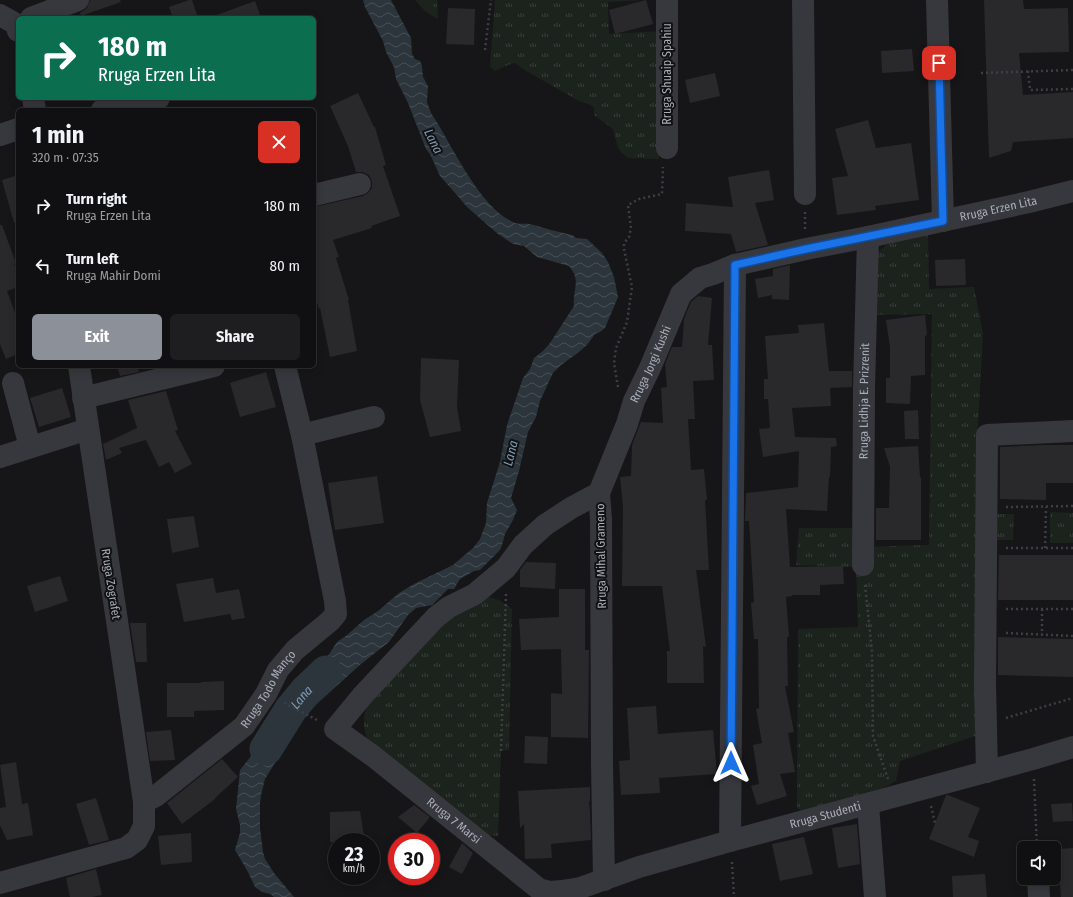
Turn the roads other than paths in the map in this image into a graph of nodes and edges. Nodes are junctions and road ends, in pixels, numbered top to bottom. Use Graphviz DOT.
graph roads {
  1 [pos="78,0"];
  2 [pos="667,0"];
  3 [pos="803,0"];
  4 [pos="938,0"];
  5 [pos="34,16"];
  6 [pos="150,100"];
  7 [pos="112,108"];
  8 [pos="16,130"];
  9 [pos="0,135"];
  10 [pos="667,148"];
  11 [pos="360,184"];
  12 [pos="1073,191"];
  13 [pos="805,194"];
  14 [pos="316,195"];
  15 [pos="943,221"];
  16 [pos="868,237"];
  17 [pos="735,265"];
  18 [pos="79,368"];
  19 [pos="206,368"];
  20 [pos="285,368"];
  21 [pos="13,383"];
  22 [pos="83,398"];
  23 [pos="374,417"];
  24 [pos="88,429"];
  25 [pos="1073,431"];
  26 [pos="302,435"];
  27 [pos="30,447"];
  28 [pos="0,457"];
  29 [pos="599,493"];
  30 [pos="863,565"];
  31 [pos="335,729"];
  32 [pos="1073,747"];
  33 [pos="987,772"];
  34 [pos="144,802"];
  35 [pos="868,805"];
  36 [pos="730,841"];
  37 [pos="604,880"];
  38 [pos="0,883"];
  39 [pos="1039,885"];
  40 [pos="580,888"];
  41 [pos="875,897"];
  42 [pos="1040,897"];
  1 -- 5 [label="street"];
  2 -- 10 [label="street, Rruga Shuaip Spahiu"];
  3 -- 13 [label="street"];
  4 -- 15 [label="street"];
  6 -- 7 [label="street"];
  8 -- 9 [label="street"];
  11 -- 14 [label="street"];
  12 -- 15 [label="street, Rruga Erzen Lita"];
  15 -- 16 [label="street, Rruga Erzen Lita"];
  16 -- 17 [label="street, Rruga Erzen Lita"];
  16 -- 30 [label="street, Rruga Lidhja E. Prizrenit"];
  17 -- 29 [label="street, Rruga Jorgi Kushi"];
  17 -- 36 [label="street"];
  18 -- 22 [label="street, Rruga Zografet"];
  19 -- 22 [label="street"];
  20 -- 26 [label="street, Rruga Todo Manço"];
  21 -- 27 [label="street"];
  22 -- 24 [label="street, Rruga Zografet"];
  23 -- 26 [label="street"];
  24 -- 27 [label="street"];
  24 -- 34 [label="street, Rruga Zografet"];
  25 -- 33 [label="street"];
  26 -- 34 [label="street, Rruga Todo Manço"];
  27 -- 28 [label="street"];
  29 -- 31 [label="street, Rruga Mihal Grameno"];
  29 -- 37 [label="street, Rruga Mihal Grameno"];
  31 -- 40 [label="street, Rruga 7 Marsi"];
  32 -- 33 [label="street, Rruga Studenti"];
  33 -- 35 [label="street, Rruga Studenti"];
  34 -- 38 [label="street"];
  35 -- 36 [label="street, Rruga Studenti"];
  35 -- 41 [label="street"];
  36 -- 37 [label="street, Rruga Studenti"];
  37 -- 40 [label="street, Rruga Studenti"];
  39 -- 42 [label="street"];
}
